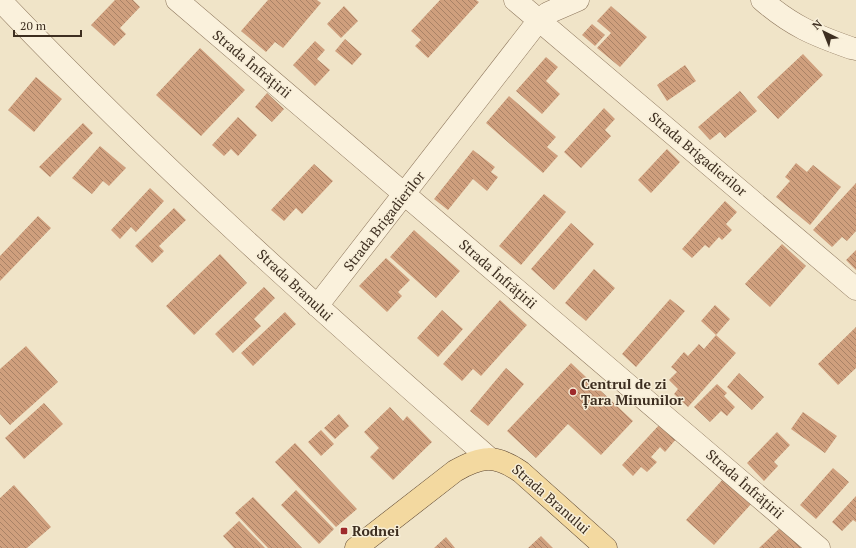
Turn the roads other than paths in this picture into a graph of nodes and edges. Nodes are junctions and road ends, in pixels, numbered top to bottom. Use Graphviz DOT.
graph roads {
  1 [pos="0,0"];
  2 [pos="177,0"];
  3 [pos="515,0"];
  4 [pos="578,0"];
  5 [pos="762,0"];
  6 [pos="539,20"];
  7 [pos="856,49"];
  8 [pos="405,194"];
  9 [pos="856,289"];
  10 [pos="317,306"];
  11 [pos="489,458"];
  12 [pos="356,548"];
  13 [pos="606,548"];
  14 [pos="819,548"];
  1 -- 10 [label="street, Strada Branului"];
  2 -- 8 [label="street, Strada Înfrățirii"];
  3 -- 6 [label="street, Strada Brigadierilor"];
  4 -- 6 [label="street, Strada Brigadierilor"];
  5 -- 7 [label="street"];
  6 -- 8 [label="street, Strada Brigadierilor"];
  6 -- 9 [label="street, Strada Brigadierilor"];
  8 -- 10 [label="street, Strada Brigadierilor"];
  8 -- 14 [label="street, Strada Înfrățirii"];
  10 -- 11 [label="street, Strada Branului"];
  11 -- 12 [label="main road"];
  11 -- 13 [label="main road, Strada Branului"];
}
